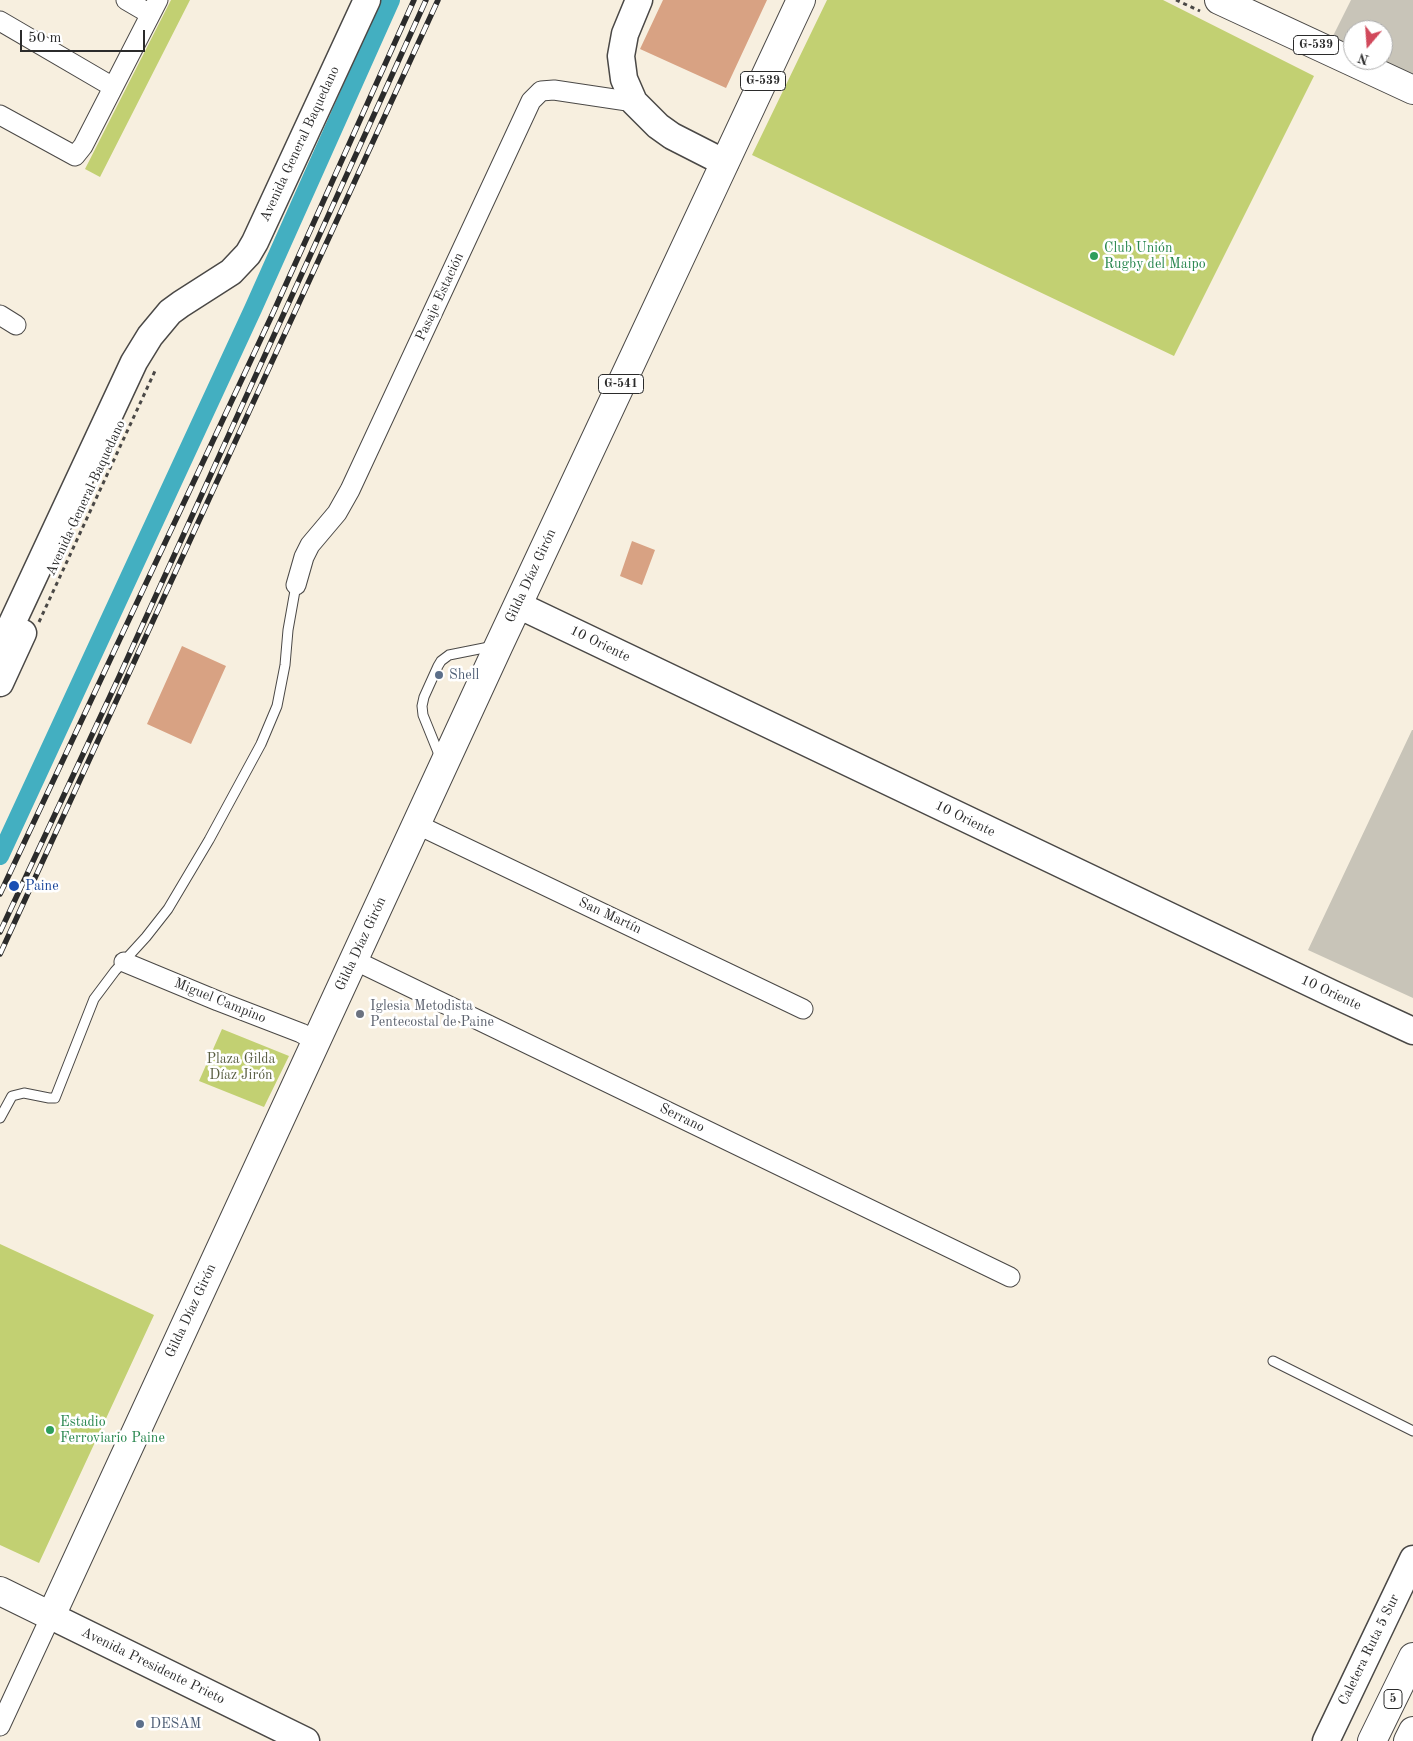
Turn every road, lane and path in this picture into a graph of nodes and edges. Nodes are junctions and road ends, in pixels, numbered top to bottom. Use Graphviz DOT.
graph roads {
  1 [pos="126,0"];
  2 [pos="367,0"];
  3 [pos="639,0"];
  4 [pos="802,0"];
  5 [pos="1219,0"];
  6 [pos="154,7"];
  7 [pos="0,21"];
  8 [pos="113,87"];
  9 [pos="1413,90"];
  10 [pos="634,102"];
  11 [pos="0,115"];
  12 [pos="725,162"];
  13 [pos="170,312"];
  14 [pos="0,315"];
  15 [pos="16,325"];
  16 [pos="149,362"];
  17 [pos="296,586"];
  18 [pos="518,605"];
  19 [pos="37,626"];
  20 [pos="499,645"];
  21 [pos="0,649"];
  22 [pos="0,683"];
  23 [pos="444,765"];
  24 [pos="416,824"];
  25 [pos="354,960"];
  26 [pos="124,962"];
  27 [pos="803,1008"];
  28 [pos="1413,1031"];
  29 [pos="316,1041"];
  30 [pos="0,1118"];
  31 [pos="1010,1277"];
  32 [pos="1273,1361"];
  33 [pos="1413,1431"];
  34 [pos="1413,1559"];
  35 [pos="0,1591"];
  36 [pos="51,1616"];
  37 [pos="1413,1657"];
  38 [pos="0,1726"];
  39 [pos="1413,1730"];
  40 [pos="306,1741"];
  41 [pos="1326,1741"];
  42 [pos="1372,1741"];
  43 [pos="1408,1741"];
  1 -- 6 [label="street"];
  2 -- 13 [label="main road, Avenida General Baquedano"];
  3 -- 10 [label="main road"];
  4 -- 12 [label="main road, Gilda Díaz Girón / G-539"];
  5 -- 9 [label="main road, G-539"];
  6 -- 8 [label="street"];
  7 -- 8 [label="street"];
  8 -- 11 [label="street"];
  10 -- 12 [label="main road"];
  10 -- 17 [label="street, Pasaje Estación"];
  12 -- 18 [label="main road, Gilda Díaz Girón / G-541"];
  13 -- 16 [label="main road, Avenida General Baquedano"];
  13 -- 21 [label="main road, Avenida General Baquedano"];
  14 -- 15 [label="street"];
  16 -- 19 [label="path"];
  16 -- 22 [label="main road, Avenida General Baquedano"];
  17 -- 26 [label="lane"];
  18 -- 20 [label="main road, Gilda Díaz Girón"];
  18 -- 28 [label="main road, 10 Oriente"];
  20 -- 23 [label="main road, Gilda Díaz Girón"];
  20 -- 23 [label="lane"];
  23 -- 24 [label="main road, Gilda Díaz Girón"];
  24 -- 25 [label="main road, Gilda Díaz Girón"];
  24 -- 27 [label="street, San Martín"];
  25 -- 29 [label="main road, Gilda Díaz Girón"];
  25 -- 31 [label="street, Serrano"];
  26 -- 29 [label="street, Miguel Campino"];
  26 -- 30 [label="lane"];
  29 -- 36 [label="main road, Gilda Díaz Girón"];
  32 -- 33 [label="lane"];
  34 -- 41 [label="main road, Caletera Ruta 5 Sur"];
  35 -- 36 [label="main road, Avenida Presidente Prieto"];
  36 -- 38 [label="street, Gilda Díaz Girón"];
  36 -- 40 [label="main road, Avenida Presidente Prieto"];
  37 -- 42 [label="main road, 5"];
  39 -- 43 [label="main road"];
}
